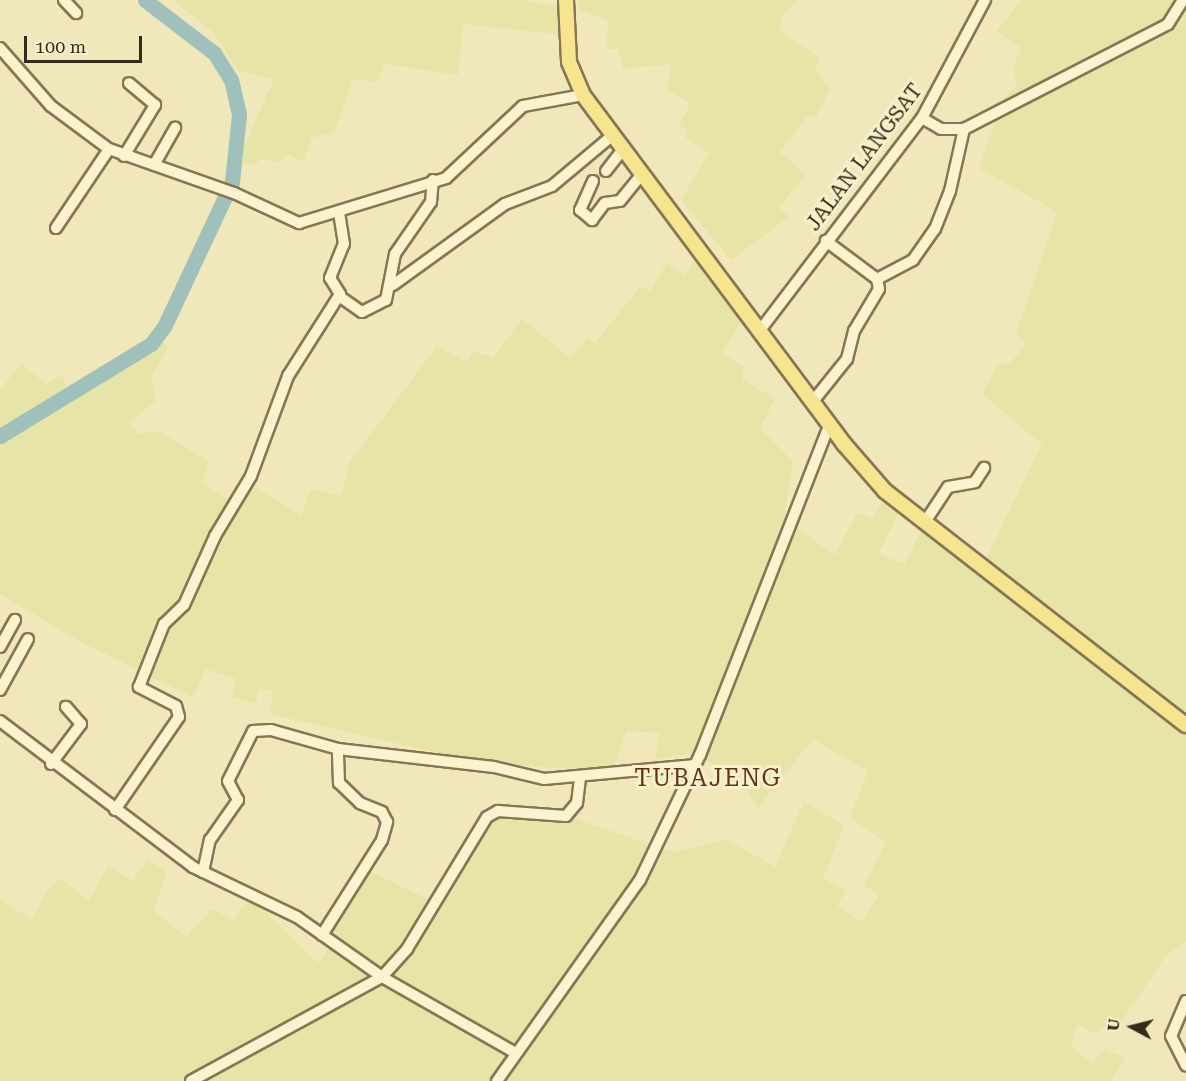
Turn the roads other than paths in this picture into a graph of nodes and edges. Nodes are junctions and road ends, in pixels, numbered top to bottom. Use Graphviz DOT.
graph roads {
  1 [pos="64,0"];
  2 [pos="566,0"];
  3 [pos="985,0"];
  4 [pos="1183,0"];
  5 [pos="76,13"];
  6 [pos="0,48"];
  7 [pos="129,83"];
  8 [pos="583,95"];
  9 [pos="922,118"];
  10 [pos="175,128"];
  11 [pos="964,129"];
  12 [pos="613,135"];
  13 [pos="109,149"];
  14 [pos="623,149"];
  15 [pos="124,156"];
  16 [pos="154,165"];
  17 [pos="606,171"];
  18 [pos="642,174"];
  19 [pos="433,180"];
  20 [pos="593,181"];
  21 [pos="339,214"];
  22 [pos="56,228"];
  23 [pos="826,242"];
  24 [pos="877,279"];
  25 [pos="393,285"];
  26 [pos="339,296"];
  27 [pos="761,329"];
  28 [pos="814,400"];
  29 [pos="829,425"];
  30 [pos="984,468"];
  31 [pos="925,522"];
  32 [pos="15,620"];
  33 [pos="28,639"];
  34 [pos="0,647"];
  35 [pos="0,690"];
  36 [pos="66,707"];
  37 [pos="0,721"];
  38 [pos="1186,725"];
  39 [pos="338,749"];
  40 [pos="51,764"];
  41 [pos="695,765"];
  42 [pos="580,777"];
  43 [pos="115,810"];
  44 [pos="203,872"];
  45 [pos="322,934"];
  46 [pos="382,977"];
  47 [pos="1186,1000"];
  48 [pos="516,1053"];
  49 [pos="1186,1065"];
  50 [pos="191,1081"];
  51 [pos="497,1081"];
  1 -- 5 [label="street"];
  2 -- 8 [label="main road"];
  3 -- 9 [label="street, JALAN LANGSAT"];
  4 -- 11 [label="street"];
  6 -- 13 [label="street"];
  7 -- 15 [label="street"];
  8 -- 12 [label="main road"];
  8 -- 19 [label="street"];
  9 -- 11 [label="street"];
  9 -- 23 [label="street, JALAN LANGSAT"];
  10 -- 16 [label="street"];
  11 -- 24 [label="street"];
  12 -- 14 [label="main road"];
  12 -- 25 [label="street"];
  13 -- 15 [label="street"];
  13 -- 22 [label="street"];
  14 -- 17 [label="street"];
  14 -- 18 [label="main road"];
  15 -- 16 [label="street"];
  16 -- 21 [label="street"];
  18 -- 20 [label="street"];
  18 -- 27 [label="main road"];
  19 -- 21 [label="street"];
  19 -- 25 [label="street"];
  21 -- 26 [label="street"];
  23 -- 24 [label="street"];
  23 -- 27 [label="street, JALAN LANGSAT"];
  24 -- 28 [label="street"];
  25 -- 26 [label="street"];
  26 -- 43 [label="street"];
  27 -- 28 [label="main road"];
  28 -- 29 [label="main road"];
  29 -- 31 [label="main road"];
  29 -- 41 [label="street"];
  30 -- 31 [label="street"];
  31 -- 38 [label="main road"];
  32 -- 34 [label="street"];
  33 -- 35 [label="street"];
  36 -- 40 [label="street"];
  37 -- 40 [label="street"];
  39 -- 42 [label="street"];
  39 -- 44 [label="street"];
  39 -- 45 [label="street"];
  40 -- 43 [label="street"];
  41 -- 42 [label="street"];
  41 -- 48 [label="street"];
  42 -- 46 [label="street"];
  43 -- 44 [label="street"];
  44 -- 45 [label="street"];
  45 -- 46 [label="street"];
  46 -- 48 [label="street"];
  46 -- 50 [label="street"];
  47 -- 49 [label="street"];
  48 -- 51 [label="street"];
}
